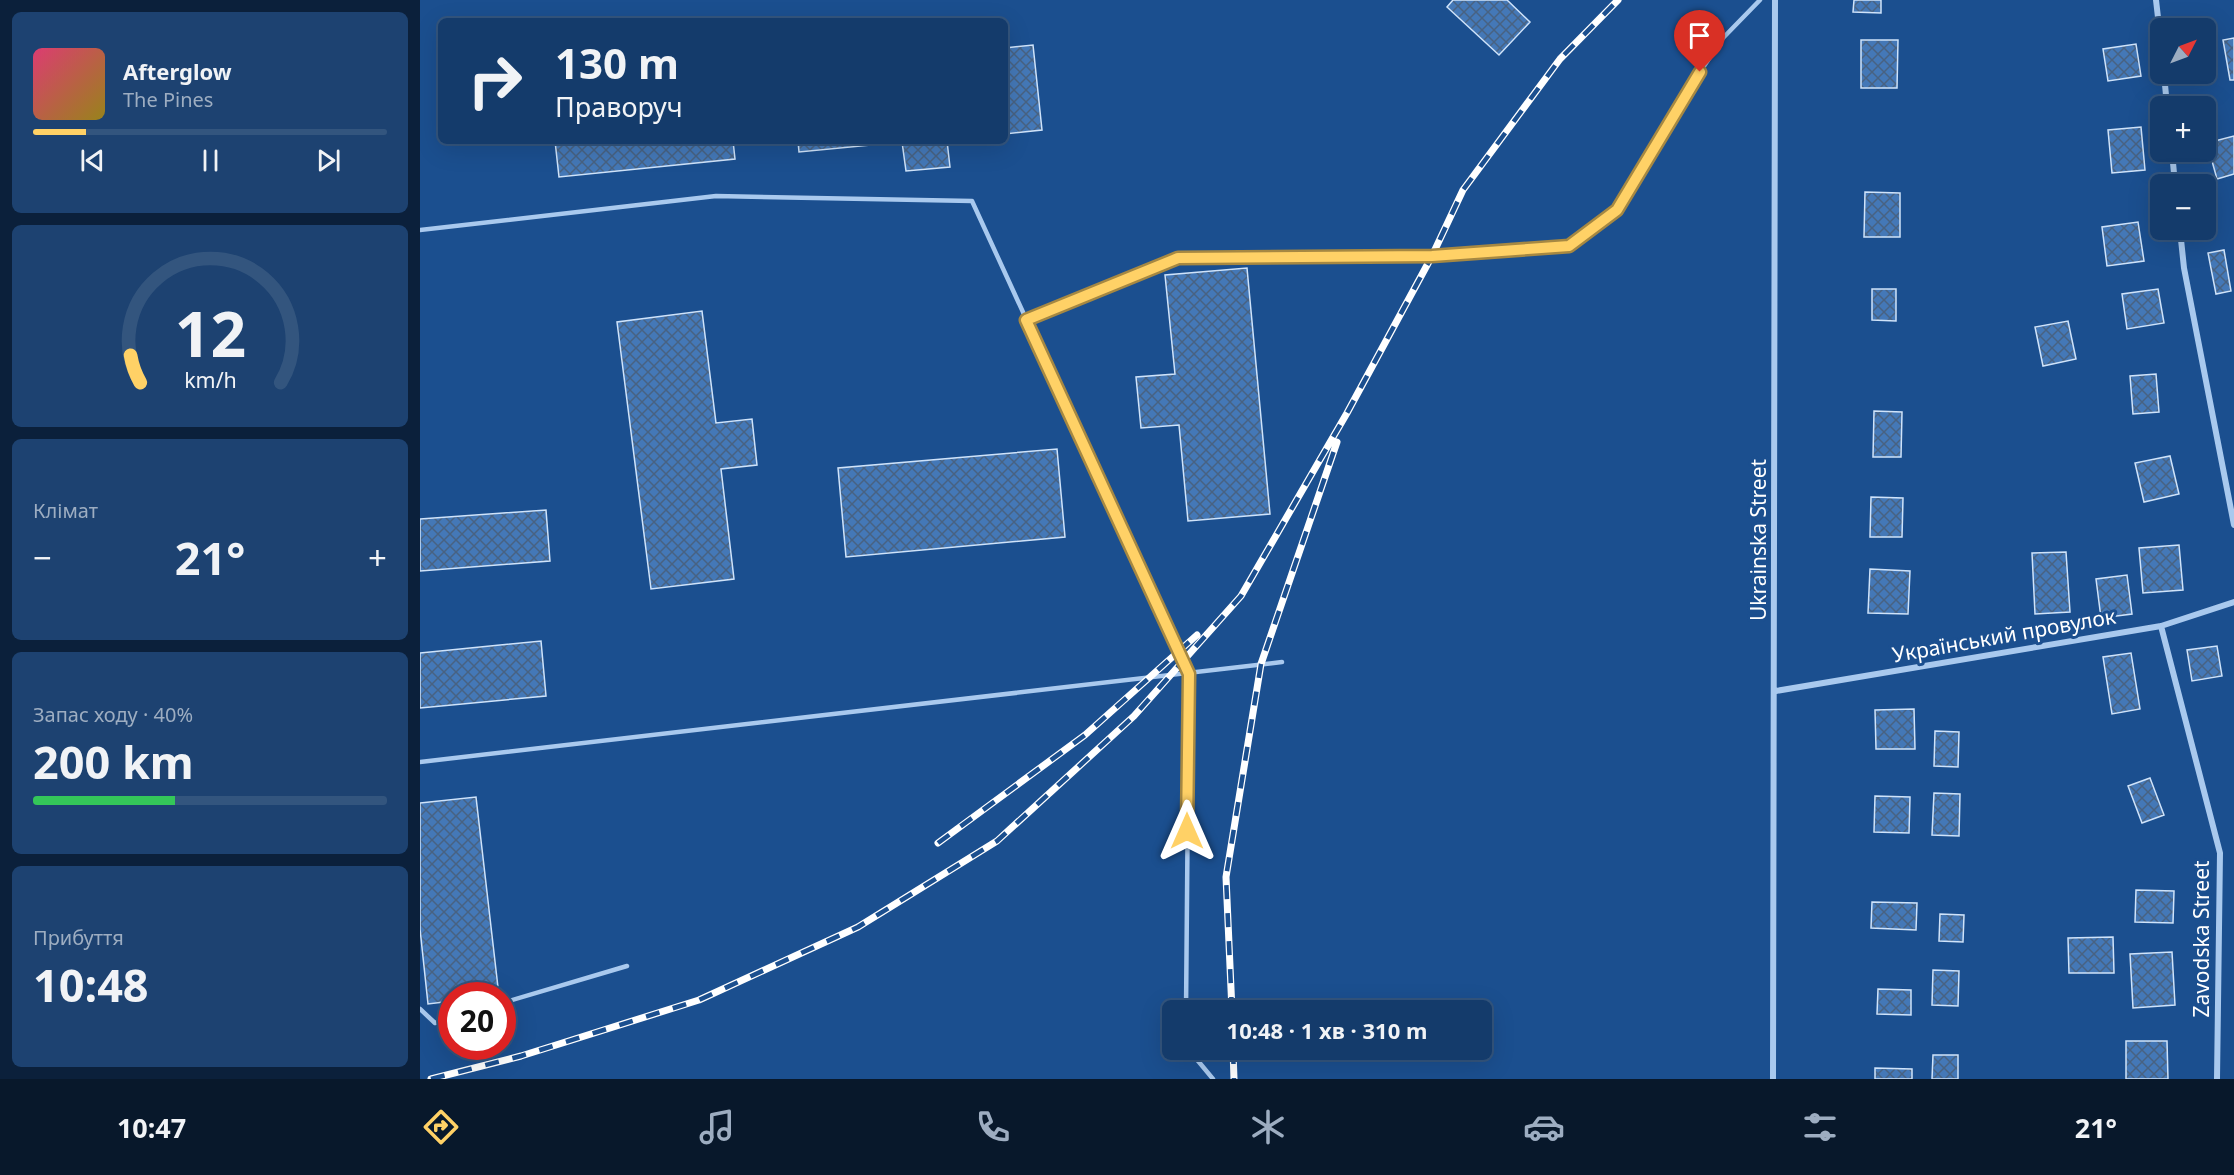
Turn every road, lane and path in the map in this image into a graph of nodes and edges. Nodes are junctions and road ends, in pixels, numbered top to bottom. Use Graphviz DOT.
graph roads {
  1 [pos="1760,0"];
  2 [pos="1775,0"];
  3 [pos="2156,0"];
  4 [pos="2158,18"];
  5 [pos="420,230"];
  6 [pos="2181,240"];
  7 [pos="1026,320"];
  8 [pos="2234,525"];
  9 [pos="2234,602"];
  10 [pos="2161,626"];
  11 [pos="1282,662"];
  12 [pos="1189,674"];
  13 [pos="1776,691"];
  14 [pos="420,762"];
  15 [pos="627,966"];
  16 [pos="516,999"];
  17 [pos="1186,1000"];
  18 [pos="420,1010"];
  19 [pos="438,1022"];
  20 [pos="1197,1060"];
  21 [pos="1213,1079"];
  22 [pos="1773,1079"];
  23 [pos="2217,1079"];
  1 -- 7 [label="lane"];
  2 -- 13 [label="street, Ukrainska Street"];
  3 -- 4 [label="street"];
  5 -- 7 [label="lane"];
  6 -- 8 [label="street"];
  7 -- 12 [label="lane"];
  9 -- 10 [label="street, Український провулок"];
  10 -- 13 [label="street, Український провулок"];
  10 -- 23 [label="street, Zavodska Street"];
  11 -- 12 [label="lane"];
  12 -- 14 [label="lane"];
  12 -- 17 [label="lane"];
  13 -- 22 [label="street, Ukrainska Street"];
  15 -- 16 [label="lane"];
  18 -- 19 [label="lane"];
  20 -- 21 [label="lane"];
}
